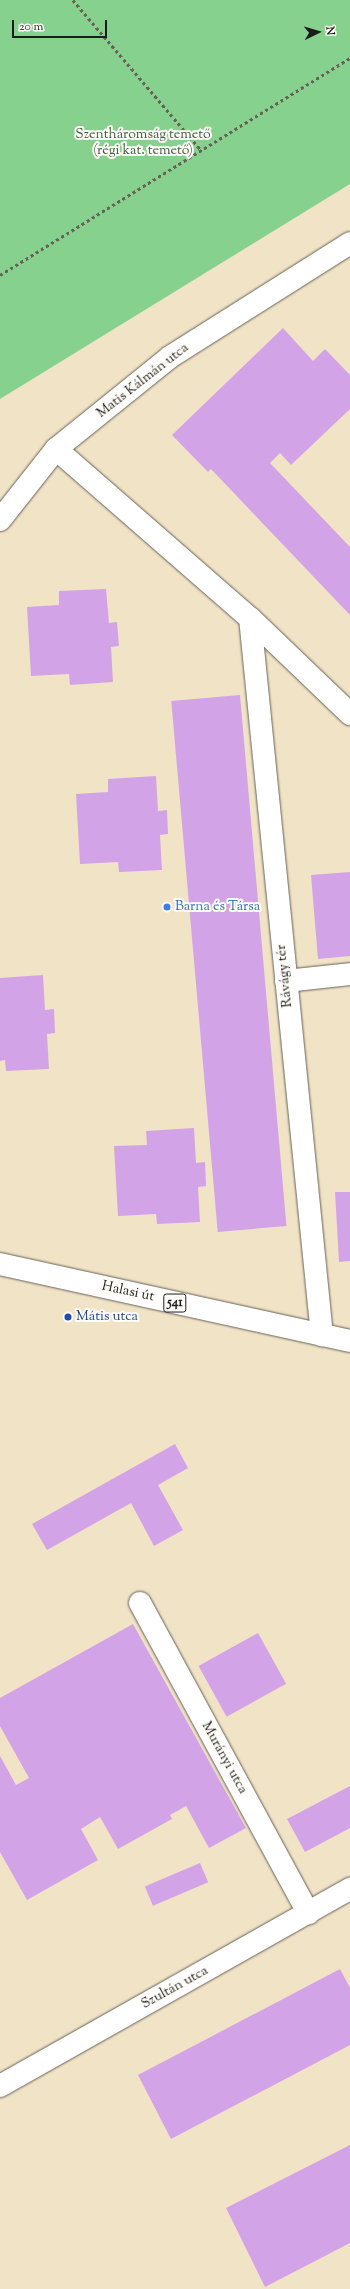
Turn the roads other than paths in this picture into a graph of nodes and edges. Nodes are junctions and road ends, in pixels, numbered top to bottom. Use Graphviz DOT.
graph roads {
  1 [pos="350,243"];
  2 [pos="56,449"];
  3 [pos="0,520"];
  4 [pos="250,618"];
  5 [pos="350,714"];
  6 [pos="350,974"];
  7 [pos="286,981"];
  8 [pos="0,1264"];
  9 [pos="322,1335"];
  10 [pos="350,1341"];
  11 [pos="140,1603"];
  12 [pos="350,1889"];
  13 [pos="308,1913"];
  14 [pos="0,2086"];
  1 -- 2 [label="street, Matis Kálmán utca"];
  2 -- 3 [label="street, Matis Kálmán utca"];
  2 -- 4 [label="street"];
  4 -- 5 [label="street"];
  4 -- 7 [label="street, Rávágy tér"];
  6 -- 7 [label="street"];
  7 -- 9 [label="street, Rávágy tér"];
  8 -- 9 [label="street, Halasi út / 541"];
  9 -- 10 [label="street, Halasi út / 541"];
  11 -- 13 [label="street, Murányi utca"];
  12 -- 13 [label="street, Szultán utca"];
  13 -- 14 [label="street, Szultán utca"];
}
